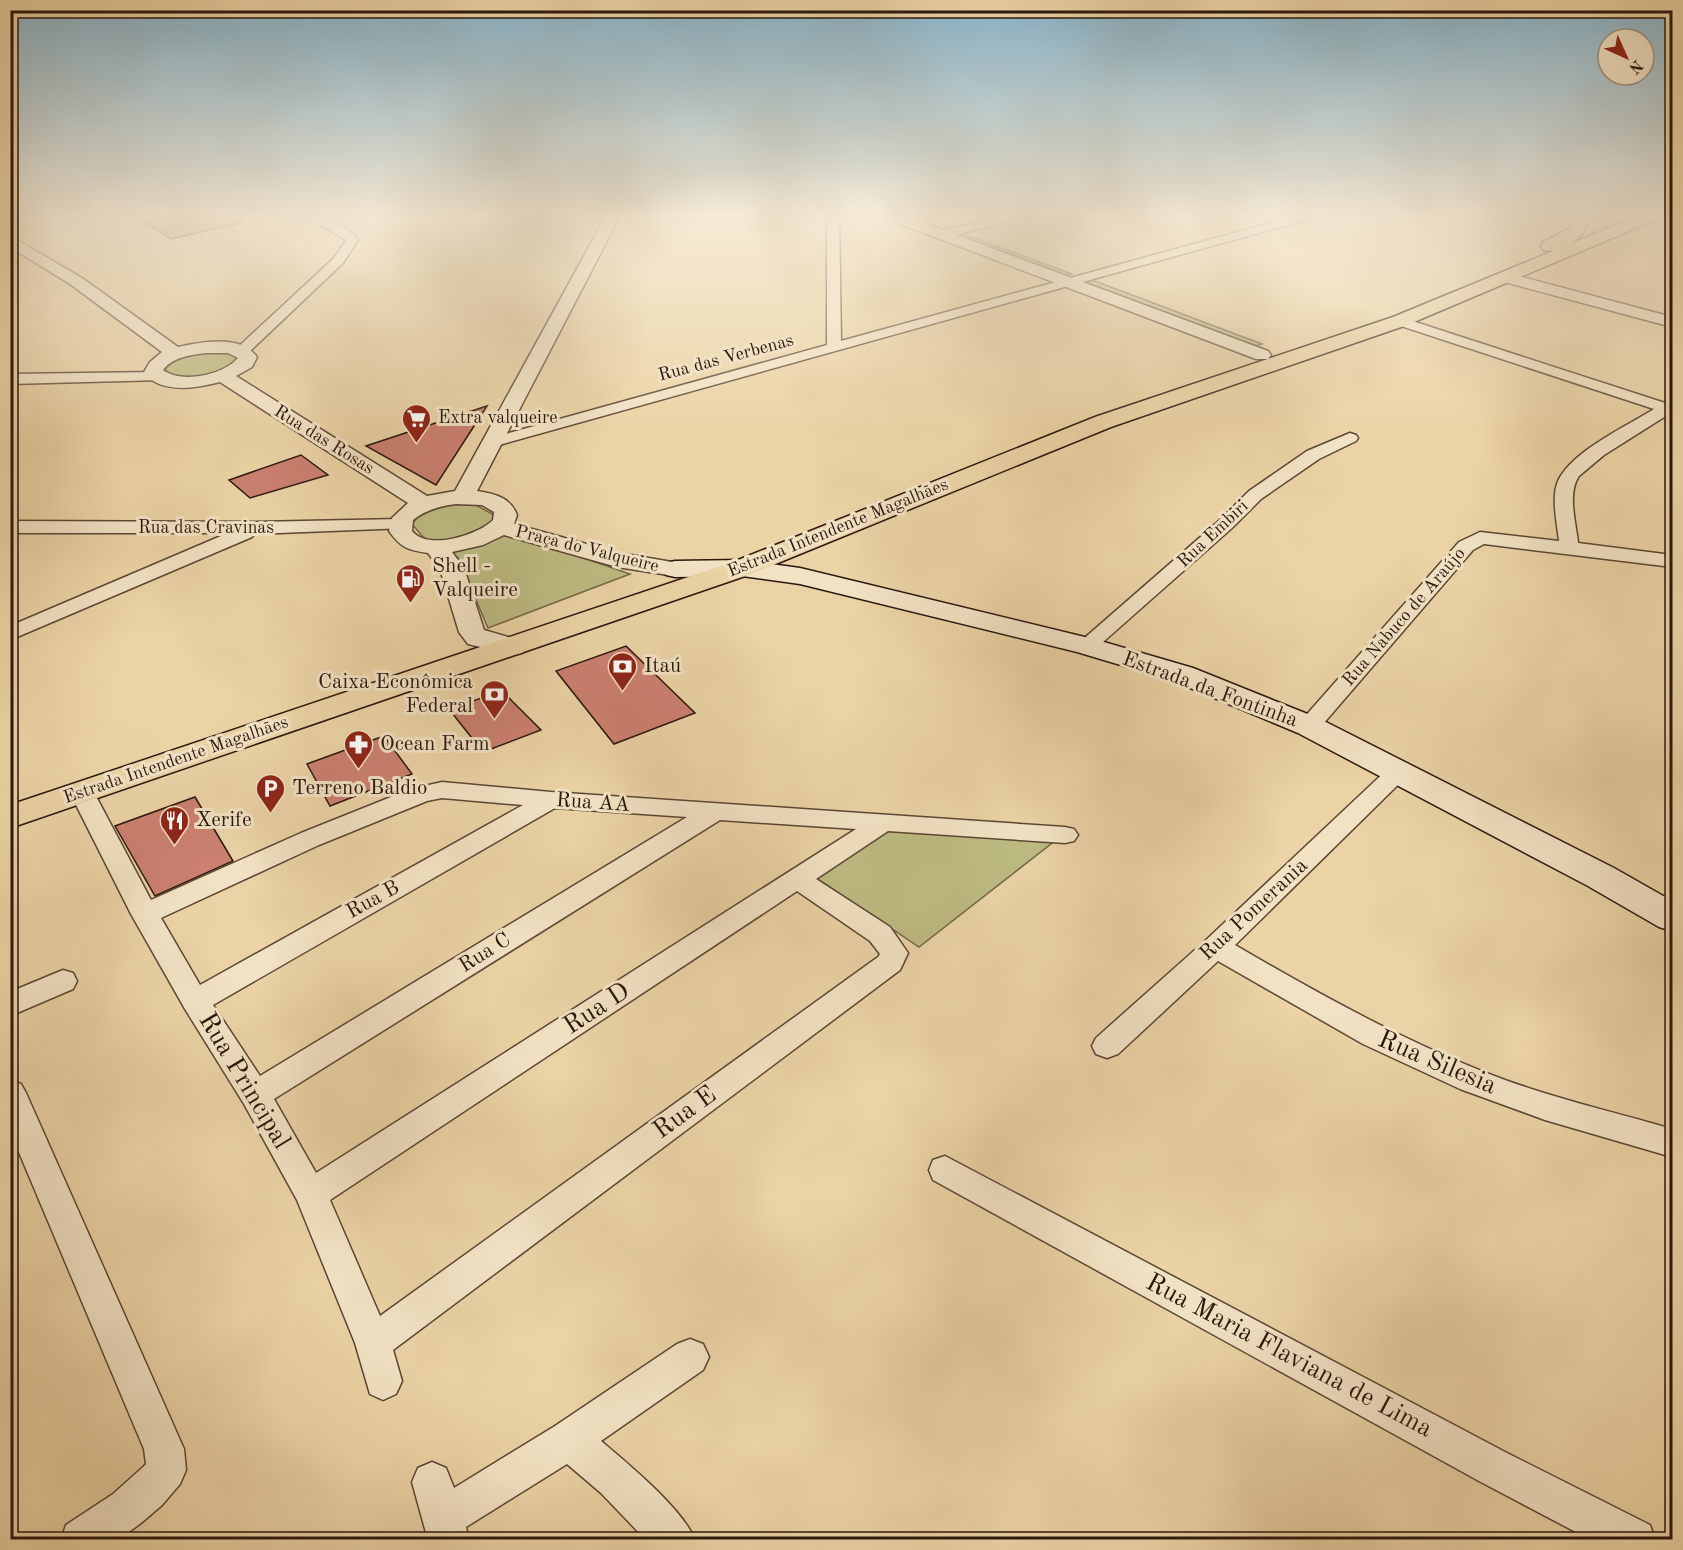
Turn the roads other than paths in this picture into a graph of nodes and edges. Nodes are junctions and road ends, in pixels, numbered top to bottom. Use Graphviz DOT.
graph roads {
  1 [pos="83,286"];
  2 [pos="311,286"];
  3 [pos="576,286"];
  4 [pos="834,286"];
  5 [pos="1055,286"];
  6 [pos="1083,286"];
  7 [pos="1113,286"];
  8 [pos="1454,286"];
  9 [pos="1486,286"];
  10 [pos="1538,286"];
  11 [pos="1400,321"];
  12 [pos="1672,322"];
  13 [pos="834,349"];
  14 [pos="242,351"];
  15 [pos="1273,352"];
  16 [pos="176,354"];
  17 [pos="223,376"];
  18 [pos="158,377"];
  19 [pos="10,379"];
  20 [pos="1671,408"];
  21 [pos="1350,438"];
  22 [pos="493,442"];
  23 [pos="463,497"];
  24 [pos="425,504"];
  25 [pos="798,522"];
  26 [pos="400,524"];
  27 [pos="10,527"];
  28 [pos="500,527"];
  29 [pos="255,528"];
  30 [pos="435,546"];
  31 [pos="1569,546"];
  32 [pos="738,557"];
  33 [pos="1672,561"];
  34 [pos="675,569"];
  35 [pos="10,634"];
  36 [pos="477,638"];
  37 [pos="1087,646"];
  38 [pos="513,647"];
  39 [pos="1309,726"];
  40 [pos="1399,771"];
  41 [pos="81,791"];
  42 [pos="10,794"];
  43 [pos="551,800"];
  44 [pos="716,811"];
  45 [pos="10,817"];
  46 [pos="883,823"];
  47 [pos="1065,835"];
  48 [pos="798,879"];
  49 [pos="145,914"];
  50 [pos="1672,918"];
  51 [pos="1216,947"];
  52 [pos="63,981"];
  53 [pos="195,1001"];
  54 [pos="10,1005"];
  55 [pos="1107,1046"];
  56 [pos="255,1095"];
  57 [pos="14,1111"];
  58 [pos="1672,1143"];
  59 [pos="945,1170"];
  60 [pos="311,1194"];
  61 [pos="373,1343"];
  62 [pos="690,1357"];
  63 [pos="383,1381"];
  64 [pos="569,1440"];
  65 [pos="441,1513"];
  66 [pos="81,1539"];
  67 [pos="675,1539"];
  68 [pos="1635,1539"];
  1 -- 16 [label="street"];
  2 -- 14 [label="street"];
  3 -- 22 [label="street"];
  4 -- 13 [label="street"];
  5 -- 13 [label="street, Rua das Verbenas"];
  6 -- 15 [label="street"];
  7 -- 15 [label="street"];
  8 -- 15 [label="main road, Estrada Intendente Magalhães"];
  9 -- 11 [label="main road, Estrada Intendente Magalhães"];
  10 -- 12 [label="street"];
  11 -- 20 [label="street"];
  11 -- 32 [label="main road, Estrada Intendente Magalhães"];
  13 -- 22 [label="street, Rua das Verbenas"];
  14 -- 16 [label="street"];
  14 -- 17 [label="street"];
  15 -- 25 [label="main road, Estrada Intendente Magalhães"];
  16 -- 18 [label="street"];
  17 -- 18 [label="street"];
  17 -- 24 [label="street, Rua das Rosas"];
  18 -- 19 [label="street"];
  20 -- 31 [label="street"];
  21 -- 37 [label="street, Rua Embiri"];
  22 -- 23 [label="street"];
  23 -- 24 [label="street"];
  23 -- 28 [label="street"];
  24 -- 26 [label="street"];
  26 -- 29 [label="street, Rua das Cravinas"];
  26 -- 30 [label="street"];
  27 -- 29 [label="street, Rua das Cravinas"];
  28 -- 30 [label="street"];
  28 -- 34 [label="street, Praça do Valqueire"];
  29 -- 35 [label="street"];
  30 -- 36 [label="street"];
  31 -- 33 [label="street, Rua Nabuco de Araújo"];
  31 -- 39 [label="street, Rua Nabuco de Araújo"];
  32 -- 34 [label="main road, Estrada da Fontinha"];
  32 -- 37 [label="main road, Estrada da Fontinha"];
  32 -- 38 [label="main road, Estrada Intendente Magalhães"];
  34 -- 36 [label="main road, Estrada Intendente Magalhães"];
  36 -- 38 [label="street"];
  36 -- 42 [label="main road, Estrada Intendente Magalhães"];
  37 -- 39 [label="main road, Estrada da Fontinha"];
  38 -- 41 [label="main road, Estrada Intendente Magalhães"];
  39 -- 40 [label="main road, Estrada da Fontinha"];
  40 -- 50 [label="main road, Estrada da Fontinha"];
  40 -- 51 [label="street, Rua Pomerania"];
  41 -- 45 [label="main road, Estrada Intendente Magalhães"];
  41 -- 49 [label="street, Rua Principal"];
  43 -- 44 [label="street, Rua AA"];
  43 -- 49 [label="street, Rua AA"];
  43 -- 53 [label="street, Rua B"];
  44 -- 46 [label="street, Rua AA"];
  44 -- 56 [label="street, Rua C"];
  46 -- 47 [label="street, Rua AA"];
  46 -- 48 [label="street, Rua D"];
  48 -- 60 [label="street, Rua D"];
  48 -- 61 [label="street, Rua E"];
  49 -- 53 [label="street, Rua Principal"];
  51 -- 55 [label="street, Rua Pomerania"];
  51 -- 58 [label="street, Rua Silesia"];
  52 -- 54 [label="street"];
  53 -- 56 [label="street, Rua Principal"];
  56 -- 60 [label="street, Rua Principal"];
  57 -- 66 [label="street"];
  59 -- 68 [label="street, Rua Maria Flaviana de Lima"];
  60 -- 61 [label="street, Rua Principal"];
  61 -- 63 [label="street, Rua Principal"];
  62 -- 64 [label="street"];
  64 -- 65 [label="street"];
  64 -- 67 [label="street"];
}
